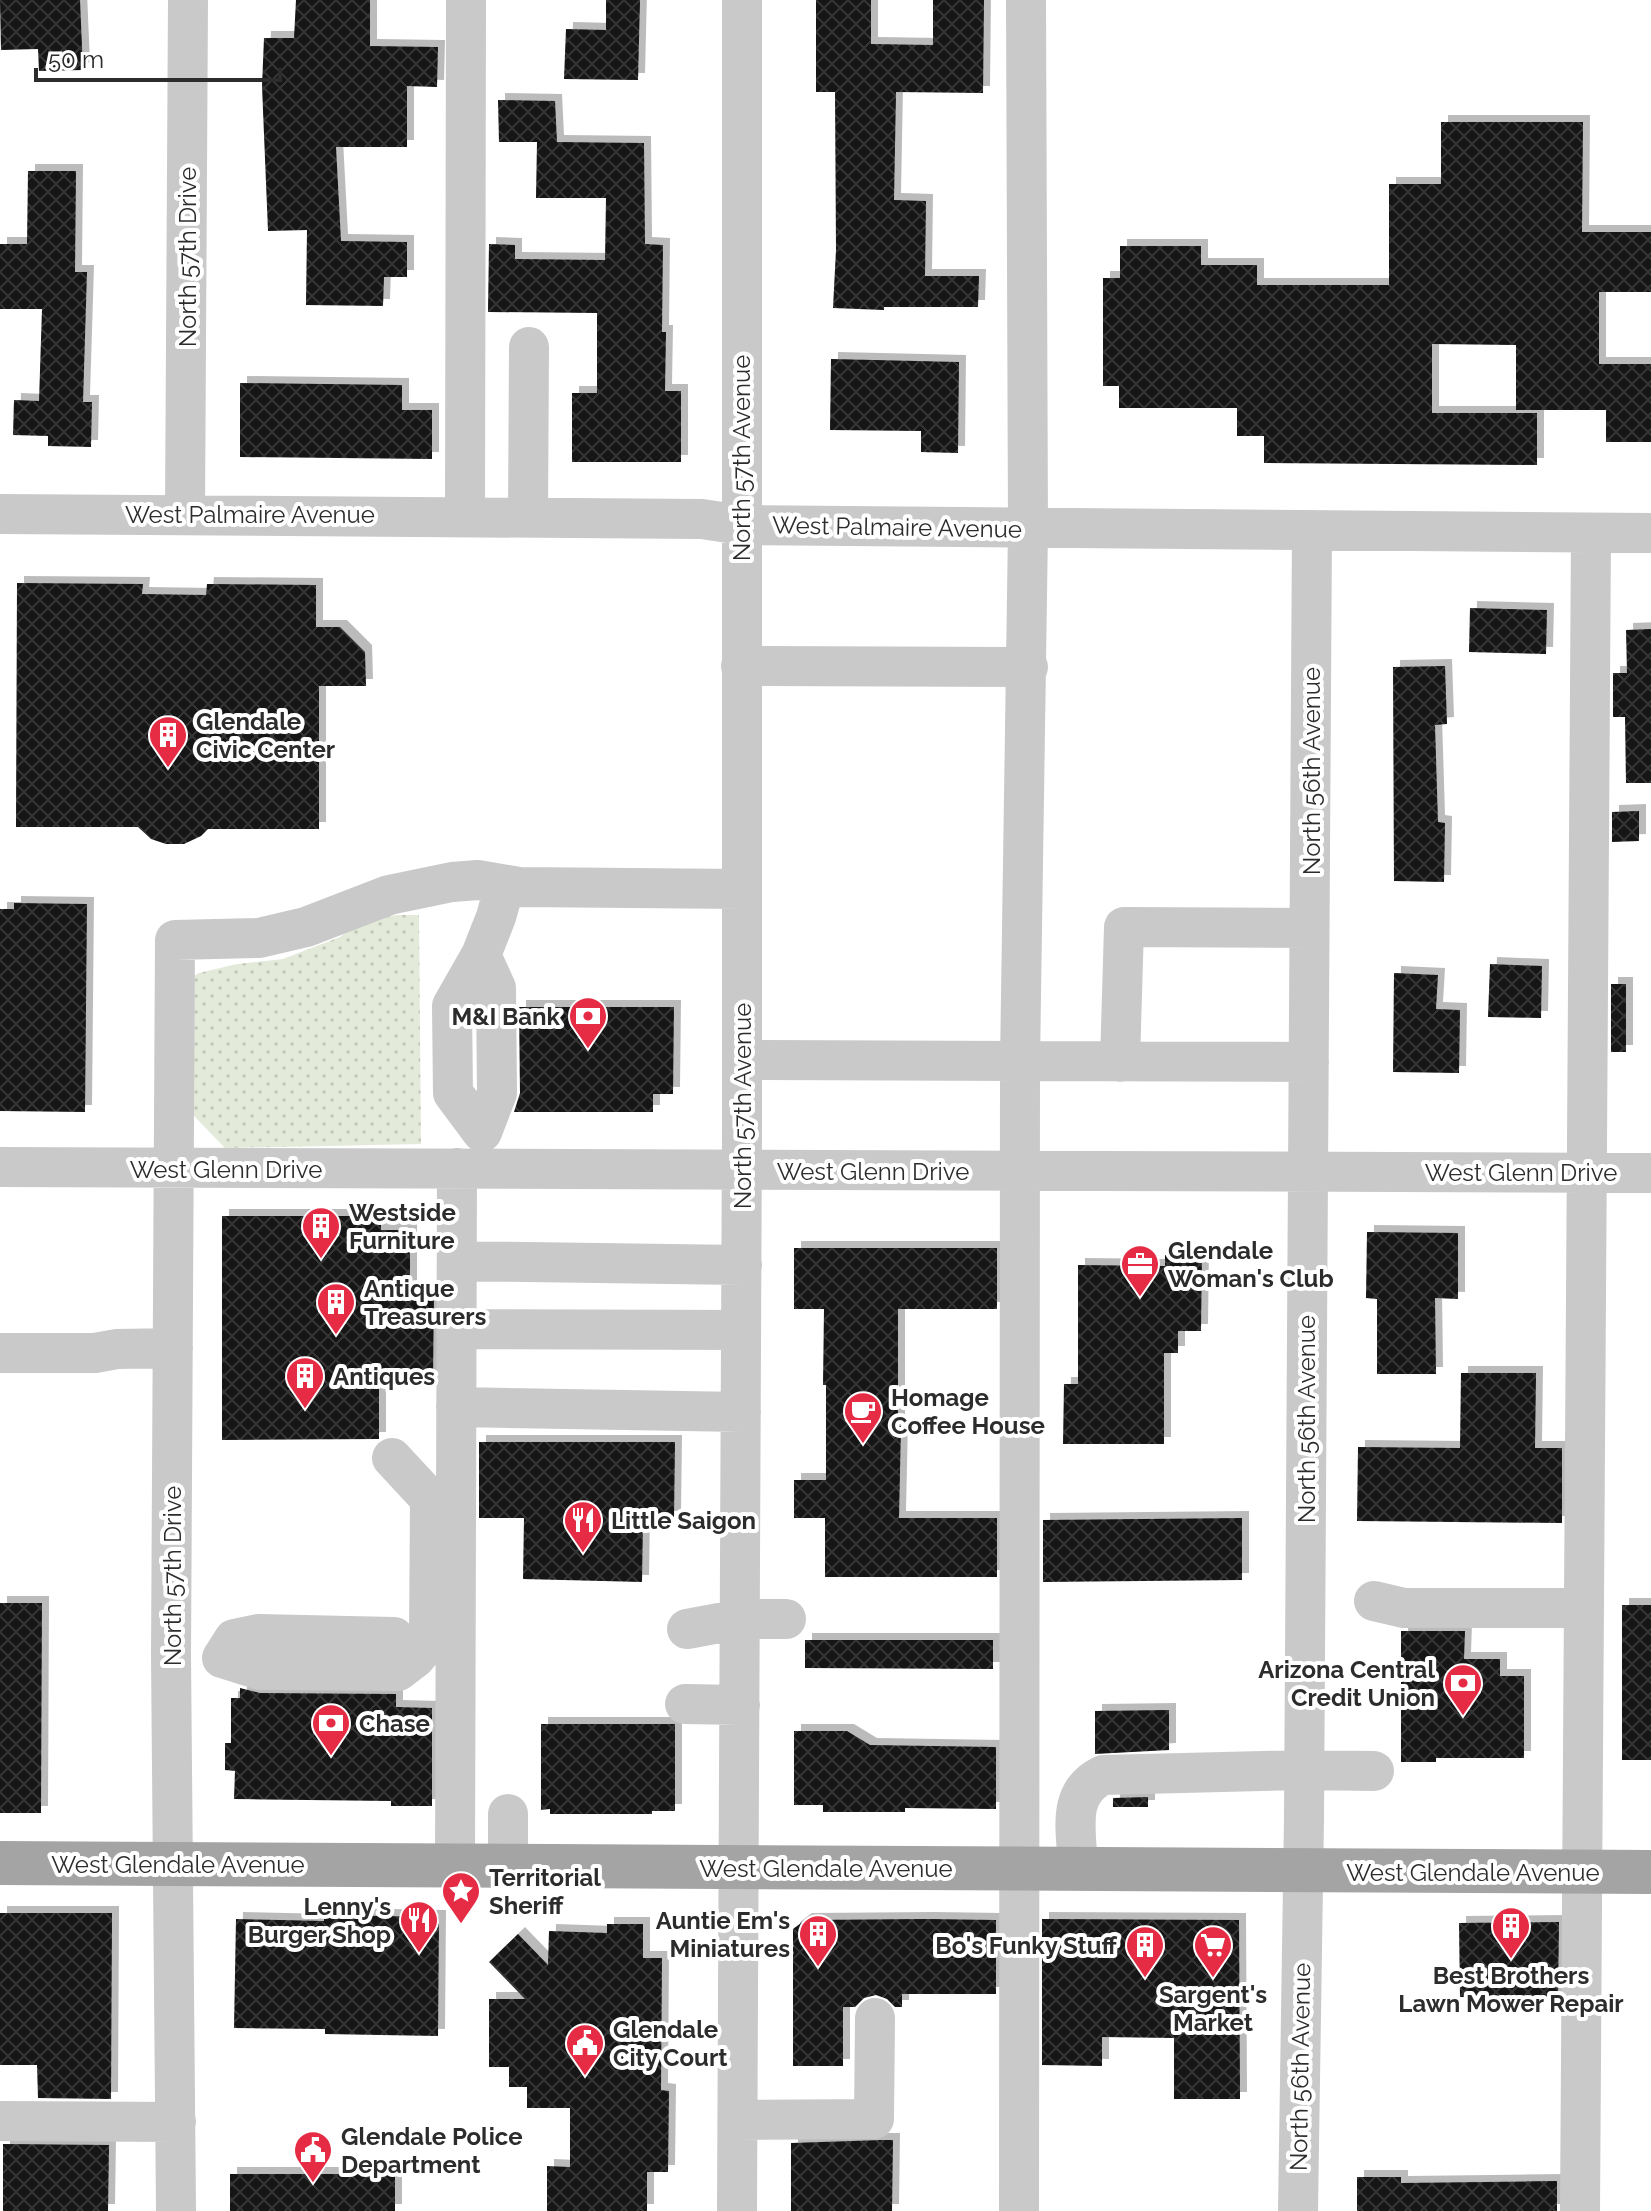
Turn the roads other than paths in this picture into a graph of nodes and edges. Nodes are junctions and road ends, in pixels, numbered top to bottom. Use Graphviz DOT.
graph roads {
  1 [pos="188,0"];
  2 [pos="466,0"];
  3 [pos="742,0"];
  4 [pos="1026,0"];
  5 [pos="529,347"];
  6 [pos="185,513"];
  7 [pos="0,514"];
  8 [pos="465,516"];
  9 [pos="528,517"];
  10 [pos="741,525"];
  11 [pos="1028,529"];
  12 [pos="1312,530"];
  13 [pos="1591,533"];
  14 [pos="1651,533"];
  15 [pos="741,666"];
  16 [pos="1028,667"];
  17 [pos="505,885"];
  18 [pos="742,889"];
  19 [pos="1309,928"];
  20 [pos="742,1060"];
  21 [pos="1120,1062"];
  22 [pos="1309,1062"];
  23 [pos="1020,1063"];
  24 [pos="482,1132"];
  25 [pos="0,1167"];
  26 [pos="175,1168"];
  27 [pos="457,1168"];
  28 [pos="742,1171"];
  29 [pos="1020,1172"];
  30 [pos="1308,1172"];
  31 [pos="1586,1173"];
  32 [pos="1651,1173"];
  33 [pos="457,1261"];
  34 [pos="742,1265"];
  35 [pos="456,1329"];
  36 [pos="741,1330"];
  37 [pos="173,1348"];
  38 [pos="0,1353"];
  39 [pos="456,1407"];
  40 [pos="741,1412"];
  41 [pos="392,1458"];
  42 [pos="1374,1601"];
  43 [pos="1584,1608"];
  44 [pos="741,1619"];
  45 [pos="786,1619"];
  46 [pos="687,1629"];
  47 [pos="222,1658"];
  48 [pos="685,1704"];
  49 [pos="740,1705"];
  50 [pos="1304,1770"];
  51 [pos="1374,1771"];
  52 [pos="508,1814"];
  53 [pos="0,1863"];
  54 [pos="174,1864"];
  55 [pos="455,1866"];
  56 [pos="508,1866"];
  57 [pos="740,1868"];
  58 [pos="1020,1868"];
  59 [pos="1078,1869"];
  60 [pos="1304,1871"];
  61 [pos="1582,1872"];
  62 [pos="1651,1872"];
  63 [pos="875,2018"];
  64 [pos="738,2120"];
  65 [pos="0,2121"];
  66 [pos="176,2122"];
  67 [pos="176,2211"];
  68 [pos="737,2211"];
  69 [pos="1019,2211"];
  70 [pos="1298,2211"];
  71 [pos="1580,2211"];
  1 -- 6 [label="street, North 57th Drive"];
  2 -- 8 [label="street"];
  3 -- 10 [label="street, North 57th Avenue"];
  4 -- 11 [label="street"];
  5 -- 9 [label="street"];
  6 -- 7 [label="street, West Palmaire Avenue"];
  6 -- 8 [label="street, West Palmaire Avenue"];
  8 -- 9 [label="street, West Palmaire Avenue"];
  9 -- 10 [label="street, West Palmaire Avenue"];
  10 -- 11 [label="street, West Palmaire Avenue"];
  10 -- 15 [label="street, North 57th Avenue"];
  11 -- 12 [label="street, West Palmaire Avenue"];
  11 -- 16 [label="street"];
  12 -- 13 [label="street, West Palmaire Avenue"];
  12 -- 19 [label="street, North 56th Avenue"];
  13 -- 14 [label="street, West Palmaire Avenue"];
  13 -- 31 [label="street"];
  15 -- 16 [label="street"];
  15 -- 18 [label="street, North 57th Avenue"];
  16 -- 23 [label="street"];
  17 -- 18 [label="street"];
  17 -- 24 [label="street"];
  17 -- 26 [label="street, North 57th Drive"];
  18 -- 20 [label="street, North 57th Avenue"];
  19 -- 21 [label="street"];
  19 -- 22 [label="street, North 56th Avenue"];
  20 -- 23 [label="street"];
  20 -- 28 [label="street, North 57th Avenue"];
  21 -- 22 [label="street"];
  21 -- 23 [label="street"];
  22 -- 30 [label="street, North 56th Avenue"];
  23 -- 29 [label="street"];
  25 -- 26 [label="street, West Glenn Drive"];
  26 -- 27 [label="street, West Glenn Drive"];
  26 -- 37 [label="street, North 57th Drive"];
  27 -- 28 [label="street, West Glenn Drive"];
  27 -- 33 [label="street"];
  28 -- 29 [label="street, West Glenn Drive"];
  28 -- 34 [label="street, North 57th Avenue"];
  29 -- 30 [label="street, West Glenn Drive"];
  29 -- 58 [label="street"];
  30 -- 31 [label="street, West Glenn Drive"];
  30 -- 50 [label="street, North 56th Avenue"];
  31 -- 32 [label="street, West Glenn Drive"];
  31 -- 43 [label="street"];
  33 -- 34 [label="street"];
  33 -- 35 [label="street"];
  34 -- 36 [label="street, North 57th Avenue"];
  35 -- 36 [label="street"];
  35 -- 39 [label="street"];
  36 -- 40 [label="street, North 57th Avenue"];
  37 -- 38 [label="street"];
  37 -- 54 [label="street, North 57th Drive"];
  39 -- 40 [label="street"];
  39 -- 55 [label="street"];
  40 -- 44 [label="street, North 57th Avenue"];
  41 -- 47 [label="street"];
  42 -- 43 [label="street"];
  43 -- 61 [label="street"];
  44 -- 45 [label="street"];
  44 -- 46 [label="street"];
  44 -- 49 [label="street, North 57th Avenue"];
  48 -- 49 [label="street"];
  49 -- 57 [label="street, North 57th Avenue"];
  50 -- 51 [label="street"];
  50 -- 59 [label="street"];
  50 -- 60 [label="street, North 56th Avenue"];
  52 -- 56 [label="street"];
  53 -- 54 [label="main road, West Glendale Avenue"];
  54 -- 55 [label="main road, West Glendale Avenue"];
  54 -- 66 [label="street, North 57th Drive"];
  55 -- 56 [label="main road, West Glendale Avenue"];
  56 -- 57 [label="main road, West Glendale Avenue"];
  57 -- 58 [label="main road, West Glendale Avenue"];
  57 -- 64 [label="street, North 57th Avenue"];
  58 -- 59 [label="main road, West Glendale Avenue"];
  58 -- 69 [label="street"];
  59 -- 60 [label="main road, West Glendale Avenue"];
  60 -- 61 [label="main road, West Glendale Avenue"];
  60 -- 70 [label="street, North 56th Avenue"];
  61 -- 62 [label="main road, West Glendale Avenue"];
  61 -- 71 [label="street"];
  63 -- 64 [label="street"];
  64 -- 68 [label="street, North 57th Avenue"];
  65 -- 66 [label="street"];
  66 -- 67 [label="street, North 57th Drive"];
}
